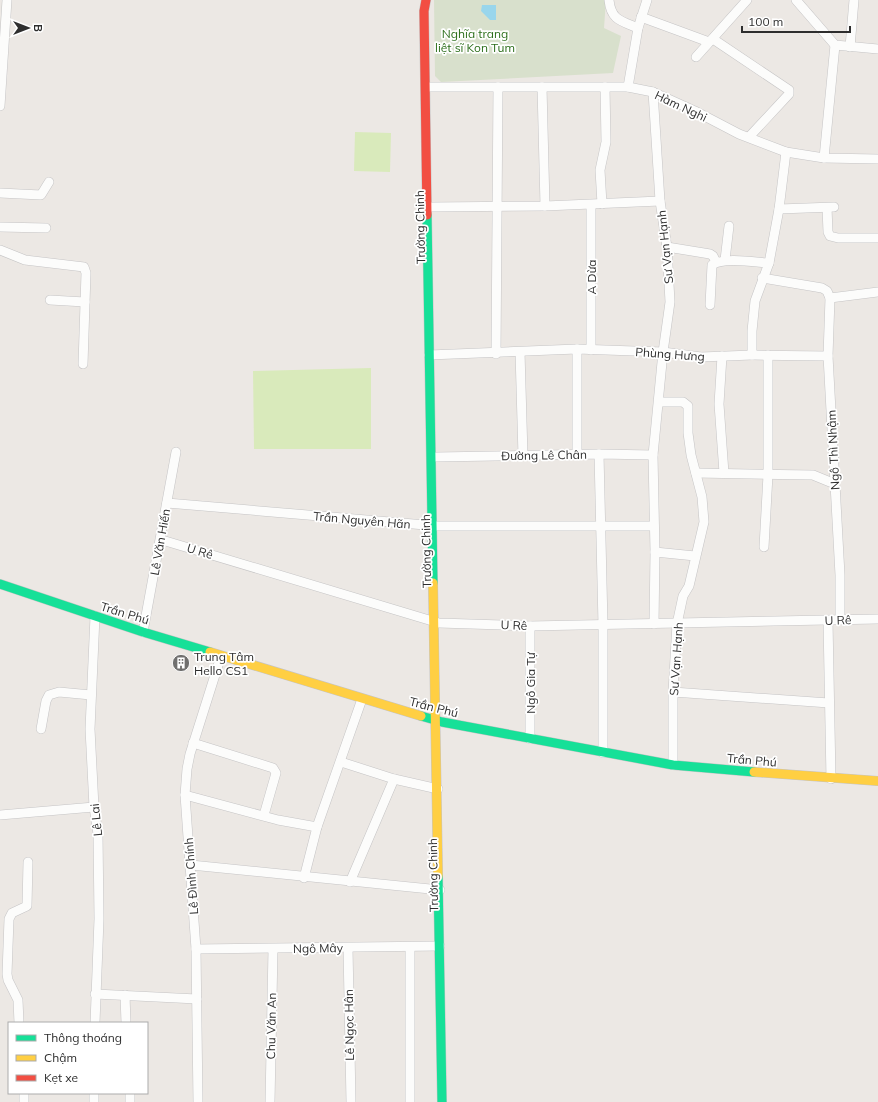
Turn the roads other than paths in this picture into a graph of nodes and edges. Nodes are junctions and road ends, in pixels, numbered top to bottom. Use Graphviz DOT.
graph roads {
  1 [pos="7,0"];
  2 [pos="417,0"];
  3 [pos="426,0"];
  4 [pos="609,0"];
  5 [pos="647,0"];
  6 [pos="747,0"];
  7 [pos="796,0"];
  8 [pos="854,0"];
  9 [pos="642,17"];
  10 [pos="638,28"];
  11 [pos="711,40"];
  12 [pos="835,46"];
  13 [pos="850,46"];
  14 [pos="878,49"];
  15 [pos="696,57"];
  16 [pos="430,87"];
  17 [pos="498,87"];
  18 [pos="542,87"];
  19 [pos="605,87"];
  20 [pos="628,87"];
  21 [pos="653,92"];
  22 [pos="0,106"];
  23 [pos="749,137"];
  24 [pos="786,152"];
  25 [pos="824,158"];
  26 [pos="878,159"];
  27 [pos="50,182"];
  28 [pos="0,193"];
  29 [pos="660,201"];
  30 [pos="602,204"];
  31 [pos="591,205"];
  32 [pos="545,206"];
  33 [pos="432,207"];
  34 [pos="497,208"];
  35 [pos="779,209"];
  36 [pos="728,226"];
  37 [pos="0,227"];
  38 [pos="46,228"];
  39 [pos="878,238"];
  40 [pos="667,247"];
  41 [pos="0,250"];
  42 [pos="721,261"];
  43 [pos="769,263"];
  44 [pos="762,278"];
  45 [pos="878,292"];
  46 [pos="830,298"];
  47 [pos="50,300"];
  48 [pos="85,302"];
  49 [pos="710,305"];
  50 [pos="577,349"];
  51 [pos="591,350"];
  52 [pos="520,352"];
  53 [pos="663,352"];
  54 [pos="496,354"];
  55 [pos="432,355"];
  56 [pos="752,355"];
  57 [pos="768,355"];
  58 [pos="722,356"];
  59 [pos="828,356"];
  60 [pos="83,364"];
  61 [pos="659,402"];
  62 [pos="176,452"];
  63 [pos="599,454"];
  64 [pos="577,455"];
  65 [pos="653,455"];
  66 [pos="523,456"];
  67 [pos="436,457"];
  68 [pos="696,473"];
  69 [pos="724,473"];
  70 [pos="768,475"];
  71 [pos="835,484"];
  72 [pos="167,503"];
  73 [pos="600,525"];
  74 [pos="434,526"];
  75 [pos="654,526"];
  76 [pos="162,540"];
  77 [pos="764,547"];
  78 [pos="656,552"];
  79 [pos="696,556"];
  80 [pos="0,584"];
  81 [pos="95,616"];
  82 [pos="878,619"];
  83 [pos="840,620"];
  84 [pos="828,621"];
  85 [pos="437,622"];
  86 [pos="654,624"];
  87 [pos="677,624"];
  88 [pos="603,625"];
  89 [pos="530,626"];
  90 [pos="143,632"];
  91 [pos="221,656"];
  92 [pos="674,692"];
  93 [pos="91,695"];
  94 [pos="362,699"];
  95 [pos="829,703"];
  96 [pos="439,722"];
  97 [pos="41,729"];
  98 [pos="530,739"];
  99 [pos="193,743"];
  100 [pos="603,753"];
  101 [pos="341,762"];
  102 [pos="673,765"];
  103 [pos="394,779"];
  104 [pos="831,779"];
  105 [pos="878,781"];
  106 [pos="438,789"];
  107 [pos="185,795"];
  108 [pos="94,807"];
  109 [pos="0,815"];
  110 [pos="264,815"];
  111 [pos="317,827"];
  112 [pos="28,862"];
  113 [pos="191,866"];
  114 [pos="304,878"];
  115 [pos="350,882"];
  116 [pos="440,890"];
  117 [pos="440,946"];
  118 [pos="410,947"];
  119 [pos="348,948"];
  120 [pos="196,949"];
  121 [pos="272,949"];
  122 [pos="10,984"];
  123 [pos="0,985"];
  124 [pos="95,994"];
  125 [pos="125,995"];
  126 [pos="197,998"];
  127 [pos="19,1022"];
  128 [pos="95,1022"];
  129 [pos="126,1022"];
  130 [pos="198,1102"];
  131 [pos="270,1102"];
  132 [pos="351,1102"];
  133 [pos="410,1102"];
  134 [pos="442,1102"];
  135 [pos="450,1102"];
  1 -- 22 [label="street"];
  2 -- 3 [label="street"];
  3 -- 16 [label="street, Trường Chinh"];
  3 -- 55 [label="street, Trường Chinh"];
  4 -- 10 [label="street"];
  5 -- 9 [label="street"];
  6 -- 11 [label="street"];
  7 -- 12 [label="street"];
  8 -- 13 [label="street"];
  9 -- 10 [label="street"];
  9 -- 11 [label="street"];
  10 -- 20 [label="street"];
  11 -- 15 [label="street"];
  11 -- 23 [label="street"];
  12 -- 13 [label="street"];
  12 -- 25 [label="street"];
  13 -- 14 [label="street"];
  16 -- 17 [label="street, Hàm Nghi"];
  16 -- 33 [label="street, Trường Chinh"];
  17 -- 18 [label="street, Hàm Nghi"];
  17 -- 34 [label="street"];
  18 -- 19 [label="street, Hàm Nghi"];
  18 -- 32 [label="street"];
  19 -- 20 [label="street, Hàm Nghi"];
  19 -- 30 [label="street"];
  20 -- 21 [label="street, Hàm Nghi"];
  21 -- 23 [label="street, Hàm Nghi"];
  21 -- 29 [label="street, Sư Vạn Hạnh"];
  23 -- 24 [label="street, Hàm Nghi"];
  24 -- 25 [label="street, Hàm Nghi"];
  24 -- 35 [label="street"];
  25 -- 26 [label="street, Hàm Nghi"];
  27 -- 28 [label="street"];
  29 -- 30 [label="street"];
  29 -- 40 [label="street, Sư Vạn Hạnh"];
  30 -- 31 [label="street"];
  31 -- 32 [label="street"];
  31 -- 51 [label="street, A Dừa"];
  32 -- 34 [label="street"];
  33 -- 34 [label="street"];
  33 -- 55 [label="street, Trường Chinh"];
  34 -- 54 [label="street"];
  35 -- 39 [label="street"];
  35 -- 43 [label="street"];
  36 -- 42 [label="street"];
  37 -- 38 [label="street"];
  40 -- 42 [label="street"];
  40 -- 53 [label="street, Sư Vạn Hạnh"];
  41 -- 48 [label="street"];
  42 -- 43 [label="street"];
  42 -- 49 [label="street"];
  43 -- 44 [label="street"];
  44 -- 46 [label="street"];
  44 -- 56 [label="street"];
  45 -- 46 [label="street"];
  46 -- 59 [label="street, Ngô Thì Nhậm"];
  47 -- 48 [label="street"];
  48 -- 60 [label="street"];
  50 -- 51 [label="street, Phùng Hưng"];
  50 -- 52 [label="street, Phùng Hưng"];
  50 -- 64 [label="street"];
  51 -- 53 [label="street, Phùng Hưng"];
  52 -- 54 [label="street, Phùng Hưng"];
  52 -- 66 [label="street"];
  53 -- 58 [label="street, Phùng Hưng"];
  53 -- 61 [label="street, Sư Vạn Hạnh"];
  54 -- 55 [label="street, Phùng Hưng"];
  55 -- 67 [label="street, Trường Chinh"];
  55 -- 74 [label="street, Trường Chinh"];
  56 -- 57 [label="street"];
  56 -- 58 [label="street, Phùng Hưng"];
  57 -- 59 [label="street"];
  57 -- 70 [label="street"];
  58 -- 69 [label="street"];
  59 -- 71 [label="street, Ngô Thì Nhậm"];
  61 -- 65 [label="street, Sư Vạn Hạnh"];
  61 -- 68 [label="street, Sư Vạn Hạnh"];
  62 -- 72 [label="street, Lê Văn Hiến"];
  63 -- 64 [label="street, Đường Lê Chân"];
  63 -- 65 [label="street, Đường Lê Chân"];
  63 -- 73 [label="street"];
  64 -- 66 [label="street, Đường Lê Chân"];
  65 -- 75 [label="street, Sư Vạn Hạnh"];
  66 -- 67 [label="street, Đường Lê Chân"];
  67 -- 74 [label="street, Trường Chinh"];
  68 -- 69 [label="street"];
  68 -- 79 [label="street, Sư Vạn Hạnh"];
  69 -- 70 [label="street"];
  70 -- 71 [label="street"];
  70 -- 77 [label="street"];
  71 -- 83 [label="street, Ngô Thì Nhậm"];
  72 -- 74 [label="street, Trần Nguyên Hãn"];
  72 -- 76 [label="street, Lê Văn Hiến"];
  73 -- 74 [label="street, Trần Nguyên Hãn"];
  73 -- 75 [label="street, Trần Nguyên Hãn"];
  73 -- 88 [label="street"];
  74 -- 85 [label="street, Trường Chinh"];
  75 -- 78 [label="street, Sư Vạn Hạnh"];
  76 -- 85 [label="street, U Rê"];
  76 -- 90 [label="street, Lê Văn Hiến"];
  78 -- 79 [label="street"];
  78 -- 86 [label="street, Sư Vạn Hạnh"];
  79 -- 87 [label="street, Sư Vạn Hạnh"];
  80 -- 81 [label="street, Trần Phú"];
  81 -- 90 [label="street, Trần Phú"];
  81 -- 93 [label="street, Lê Lai"];
  82 -- 83 [label="street, U Rê"];
  83 -- 84 [label="street, U Rê"];
  84 -- 87 [label="street, U Rê"];
  84 -- 95 [label="street"];
  85 -- 89 [label="street, U Rê"];
  85 -- 96 [label="street, Trường Chinh"];
  86 -- 87 [label="street, U Rê"];
  86 -- 88 [label="street, U Rê"];
  87 -- 92 [label="street, Sư Vạn Hạnh"];
  88 -- 89 [label="street, U Rê"];
  88 -- 100 [label="street"];
  89 -- 98 [label="street, Ngô Gia Tự"];
  90 -- 91 [label="street, Trần Phú"];
  91 -- 94 [label="street, Trần Phú"];
  91 -- 99 [label="street, Lê Đình Chính"];
  92 -- 95 [label="street"];
  92 -- 102 [label="street, Sư Vạn Hạnh"];
  93 -- 97 [label="street"];
  93 -- 108 [label="street, Lê Lai"];
  94 -- 96 [label="street, Trần Phú"];
  94 -- 101 [label="street"];
  95 -- 104 [label="street"];
  96 -- 98 [label="street, Trần Phú"];
  96 -- 106 [label="street, Trường Chinh"];
  96 -- 135 [label="street, Trường Chinh"];
  98 -- 100 [label="street, Trần Phú"];
  99 -- 107 [label="street, Lê Đình Chính"];
  99 -- 110 [label="street"];
  100 -- 102 [label="street, Trần Phú"];
  101 -- 103 [label="street"];
  101 -- 111 [label="street"];
  102 -- 104 [label="street, Trần Phú"];
  103 -- 106 [label="street"];
  103 -- 115 [label="street"];
  104 -- 105 [label="street, Trần Phú"];
  106 -- 116 [label="street, Trường Chinh"];
  107 -- 110 [label="street"];
  107 -- 113 [label="street, Lê Đình Chính"];
  108 -- 109 [label="street"];
  108 -- 124 [label="street, Lê Lai"];
  110 -- 111 [label="street"];
  111 -- 114 [label="street"];
  112 -- 122 [label="street"];
  113 -- 114 [label="street"];
  113 -- 120 [label="street, Lê Đình Chính"];
  114 -- 115 [label="street"];
  115 -- 116 [label="street"];
  116 -- 117 [label="street, Trường Chinh"];
  117 -- 118 [label="street, Ngô Mây"];
  117 -- 134 [label="street, Trường Chinh"];
  118 -- 119 [label="street, Ngô Mây"];
  118 -- 133 [label="street"];
  119 -- 121 [label="street, Ngô Mây"];
  119 -- 132 [label="street, Lê Ngọc Hân"];
  120 -- 121 [label="street, Ngô Mây"];
  120 -- 126 [label="street, Lê Đình Chính"];
  121 -- 131 [label="street, Chu Văn An"];
  122 -- 123 [label="street"];
  122 -- 127 [label="street"];
  124 -- 125 [label="street"];
  124 -- 128 [label="street, Lê Lai"];
  125 -- 126 [label="street"];
  125 -- 129 [label="street"];
  126 -- 130 [label="street, Lê Đình Chính"];
}
